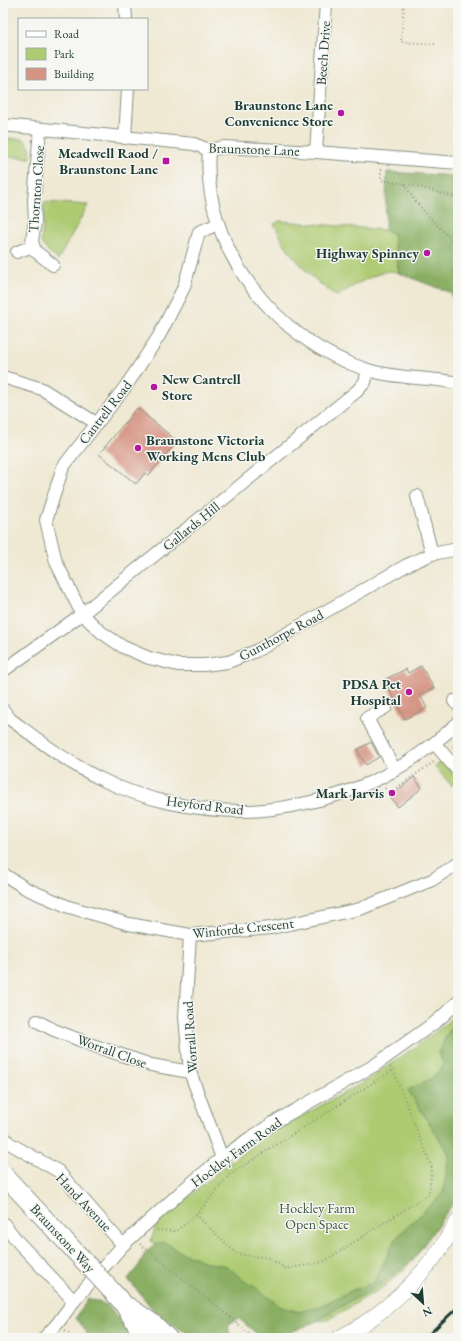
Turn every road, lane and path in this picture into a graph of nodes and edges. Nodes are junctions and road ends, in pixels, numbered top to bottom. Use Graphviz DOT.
graph roads {
  1 [pos="125,3"];
  2 [pos="326,3"];
  3 [pos="404,3"];
  4 [pos="126,18"];
  5 [pos="438,44"];
  6 [pos="128,90"];
  7 [pos="3,125"];
  8 [pos="40,129"];
  9 [pos="125,138"];
  10 [pos="209,150"];
  11 [pos="316,152"];
  12 [pos="458,164"];
  13 [pos="381,180"];
  14 [pos="405,184"];
  15 [pos="458,198"];
  16 [pos="218,224"];
  17 [pos="34,246"];
  18 [pos="458,247"];
  19 [pos="17,252"];
  20 [pos="53,265"];
  21 [pos="368,370"];
  22 [pos="3,377"];
  23 [pos="458,383"];
  24 [pos="96,424"];
  25 [pos="416,496"];
  26 [pos="458,549"];
  27 [pos="432,554"];
  28 [pos="82,614"];
  29 [pos="3,671"];
  30 [pos="386,707"];
  31 [pos="3,710"];
  32 [pos="458,723"];
  33 [pos="458,742"];
  34 [pos="435,744"];
  35 [pos="444,754"];
  36 [pos="394,770"];
  37 [pos="458,770"];
  38 [pos="387,791"];
  39 [pos="458,863"];
  40 [pos="3,874"];
  41 [pos="190,935"];
  42 [pos="458,1002"];
  43 [pos="37,1021"];
  44 [pos="382,1060"];
  45 [pos="393,1070"];
  46 [pos="190,1072"];
  47 [pos="3,1136"];
  48 [pos="222,1158"];
  49 [pos="3,1174"];
  50 [pos="196,1215"];
  51 [pos="458,1221"];
  52 [pos="3,1223"];
  53 [pos="149,1227"];
  54 [pos="123,1244"];
  55 [pos="74,1301"];
  56 [pos="122,1302"];
  57 [pos="44,1338"];
  58 [pos="145,1338"];
  59 [pos="168,1338"];
  60 [pos="253,1338"];
  61 [pos="339,1338"];
  1 -- 4 [label="street"];
  2 -- 11 [label="street, Beech Drive"];
  3 -- 5 [label="path"];
  6 -- 9 [label="street"];
  7 -- 8 [label="street, Braunstone Lane"];
  8 -- 9 [label="street, Braunstone Lane"];
  8 -- 17 [label="street, Thornton Close"];
  9 -- 10 [label="street, Braunstone Lane"];
  10 -- 11 [label="street, Braunstone Lane"];
  10 -- 16 [label="street"];
  11 -- 12 [label="street, Braunstone Lane"];
  13 -- 14 [label="path"];
  14 -- 15 [label="path"];
  14 -- 18 [label="path"];
  16 -- 21 [label="street"];
  16 -- 24 [label="street, Cantrell Road"];
  17 -- 19 [label="street"];
  17 -- 20 [label="street, Thornton Close"];
  21 -- 23 [label="street"];
  21 -- 28 [label="street, Gallards Hill"];
  22 -- 24 [label="street"];
  24 -- 28 [label="street, Cantrell Road"];
  25 -- 27 [label="street"];
  26 -- 27 [label="street, Gunthorpe Road"];
  27 -- 28 [label="street, Gunthorpe Road"];
  28 -- 29 [label="street, Gallards Hill"];
  30 -- 36 [label="street"];
  31 -- 36 [label="street, Heyford Road"];
  32 -- 34 [label="street, Heyford Road"];
  33 -- 35 [label="path"];
  34 -- 35 [label="street"];
  34 -- 36 [label="street, Heyford Road"];
  35 -- 37 [label="street"];
  35 -- 38 [label="path"];
  39 -- 41 [label="street, Winforde Crescent"];
  40 -- 41 [label="street, Winforde Crescent"];
  41 -- 46 [label="street, Worrall Road"];
  42 -- 44 [label="street, Hockley Farm Road"];
  43 -- 46 [label="street, Worrall Close"];
  44 -- 45 [label="path"];
  44 -- 48 [label="street, Hockley Farm Road"];
  45 -- 50 [label="path"];
  45 -- 50 [label="path"];
  46 -- 48 [label="street, Worrall Road"];
  47 -- 54 [label="street, Hand Avenue"];
  48 -- 53 [label="street, Hockley Farm Road"];
  49 -- 56 [label="highway, Braunstone Way, bridge"];
  50 -- 53 [label="path"];
  51 -- 61 [label="main road"];
  52 -- 55 [label="street"];
  53 -- 54 [label="street, Hockley Farm Road"];
  53 -- 60 [label="path"];
  54 -- 55 [label="street, Hockley Farm Road"];
  55 -- 57 [label="street, Hockley Farm Road"];
  56 -- 58 [label="highway, Braunstone Way"];
  56 -- 59 [label="highway, Braunstone Way"];
}
